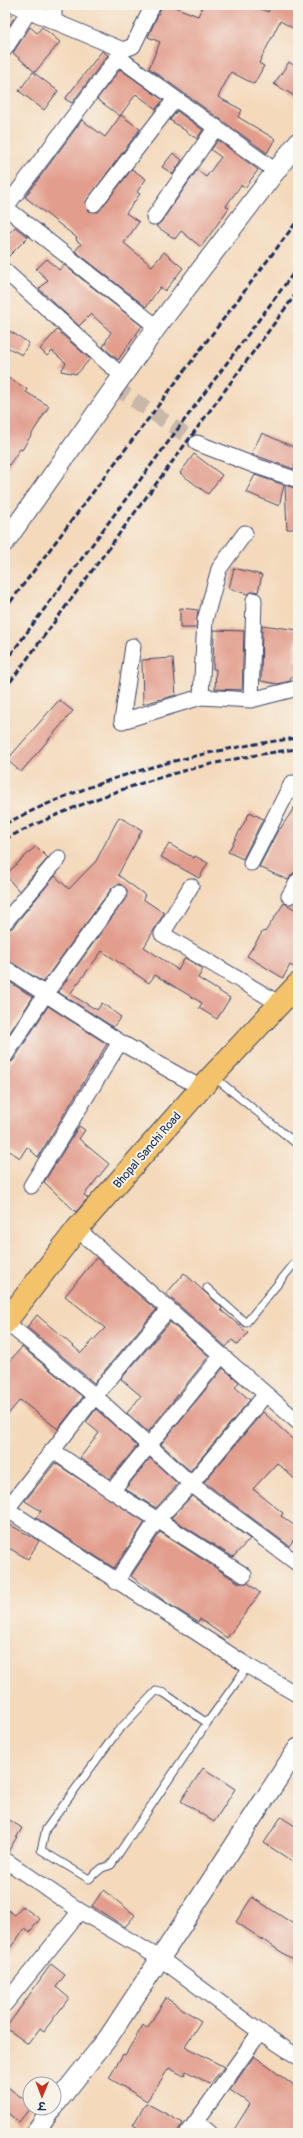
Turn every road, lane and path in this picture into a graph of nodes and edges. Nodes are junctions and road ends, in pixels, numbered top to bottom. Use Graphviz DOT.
graph roads {
  1 [pos="15,5"];
  2 [pos="54,5"];
  3 [pos="153,5"];
  4 [pos="29,12"];
  5 [pos="54,22"];
  6 [pos="5,49"];
  7 [pos="120,54"];
  8 [pos="175,99"];
  9 [pos="216,127"];
  10 [pos="298,142"];
  11 [pos="277,172"];
  12 [pos="94,204"];
  13 [pos="5,207"];
  14 [pos="154,217"];
  15 [pos="5,271"];
  16 [pos="157,328"];
  17 [pos="122,376"];
  18 [pos="197,443"];
  19 [pos="298,480"];
  20 [pos="245,533"];
  21 [pos="5,542"];
  22 [pos="254,600"];
  23 [pos="133,646"];
  24 [pos="298,688"];
  25 [pos="201,697"];
  26 [pos="251,700"];
  27 [pos="298,787"];
  28 [pos="59,858"];
  29 [pos="251,863"];
  30 [pos="298,882"];
  31 [pos="191,886"];
  32 [pos="119,893"];
  33 [pos="289,896"];
  34 [pos="5,922"];
  35 [pos="5,968"];
  36 [pos="298,984"];
  37 [pos="46,993"];
  38 [pos="280,1004"];
  39 [pos="120,1042"];
  40 [pos="5,1056"];
  41 [pos="207,1083"];
  42 [pos="298,1145"];
  43 [pos="31,1186"];
  44 [pos="77,1229"];
  45 [pos="298,1259"];
  46 [pos="207,1288"];
  47 [pos="168,1310"];
  48 [pos="5,1322"];
  49 [pos="222,1355"];
  50 [pos="266,1394"];
  51 [pos="95,1396"];
  52 [pos="298,1422"];
  53 [pos="148,1445"];
  54 [pos="52,1450"];
  55 [pos="191,1484"];
  56 [pos="112,1491"];
  57 [pos="6,1509"];
  58 [pos="158,1520"];
  59 [pos="298,1564"];
  60 [pos="244,1574"];
  61 [pos="116,1582"];
  62 [pos="248,1666"];
  63 [pos="298,1695"];
  64 [pos="207,1723"];
  65 [pos="298,1748"];
  66 [pos="5,1860"];
  67 [pos="80,1911"];
  68 [pos="161,1959"];
  69 [pos="5,2004"];
  70 [pos="260,2032"];
  71 [pos="298,2057"];
  72 [pos="62,2096"];
  73 [pos="47,2116"];
  74 [pos="192,2127"];
  75 [pos="35,2133"];
  76 [pos="210,2133"];
  1 -- 4 [label="street"];
  2 -- 5 [label="street"];
  3 -- 7 [label="street"];
  4 -- 5 [label="street"];
  4 -- 6 [label="street"];
  5 -- 7 [label="street"];
  7 -- 8 [label="street"];
  7 -- 13 [label="street"];
  8 -- 9 [label="street"];
  8 -- 12 [label="street"];
  9 -- 11 [label="street"];
  9 -- 14 [label="street"];
  10 -- 11 [label="street"];
  11 -- 16 [label="street"];
  13 -- 16 [label="street"];
  15 -- 17 [label="street"];
  16 -- 17 [label="street"];
  17 -- 21 [label="street"];
  18 -- 19 [label="street"];
  20 -- 25 [label="street"];
  22 -- 26 [label="street"];
  23 -- 25 [label="street"];
  24 -- 26 [label="street"];
  25 -- 26 [label="street"];
  27 -- 29 [label="street"];
  28 -- 34 [label="street"];
  30 -- 33 [label="street"];
  31 -- 38 [label="street"];
  32 -- 37 [label="street"];
  35 -- 37 [label="street"];
  36 -- 38 [label="main road, Bhopal Sanchi Road"];
  37 -- 39 [label="street"];
  37 -- 40 [label="street"];
  38 -- 41 [label="main road, Bhopal Sanchi Road"];
  39 -- 41 [label="street"];
  39 -- 43 [label="street"];
  41 -- 42 [label="lane"];
  41 -- 44 [label="main road, Bhopal Sanchi Road"];
  44 -- 47 [label="street"];
  44 -- 48 [label="main road, Bhopal Sanchi Road"];
  45 -- 46 [label="lane"];
  47 -- 49 [label="street"];
  47 -- 51 [label="street"];
  48 -- 51 [label="street"];
  49 -- 50 [label="street"];
  49 -- 53 [label="street"];
  50 -- 52 [label="street"];
  50 -- 55 [label="street"];
  51 -- 53 [label="street"];
  51 -- 54 [label="street"];
  53 -- 55 [label="street"];
  53 -- 56 [label="street"];
  54 -- 56 [label="street"];
  54 -- 57 [label="street"];
  55 -- 58 [label="street"];
  55 -- 59 [label="street"];
  56 -- 58 [label="street"];
  57 -- 61 [label="street"];
  58 -- 60 [label="street"];
  58 -- 61 [label="street"];
  61 -- 62 [label="street"];
  62 -- 63 [label="street"];
  62 -- 64 [label="lane"];
  64 -- 64 [label="lane"];
  65 -- 68 [label="street"];
  66 -- 67 [label="street"];
  67 -- 68 [label="street"];
  67 -- 69 [label="street"];
  68 -- 70 [label="street"];
  68 -- 72 [label="street"];
  70 -- 71 [label="street"];
  70 -- 74 [label="street"];
  73 -- 75 [label="street"];
  74 -- 76 [label="street"];
}
